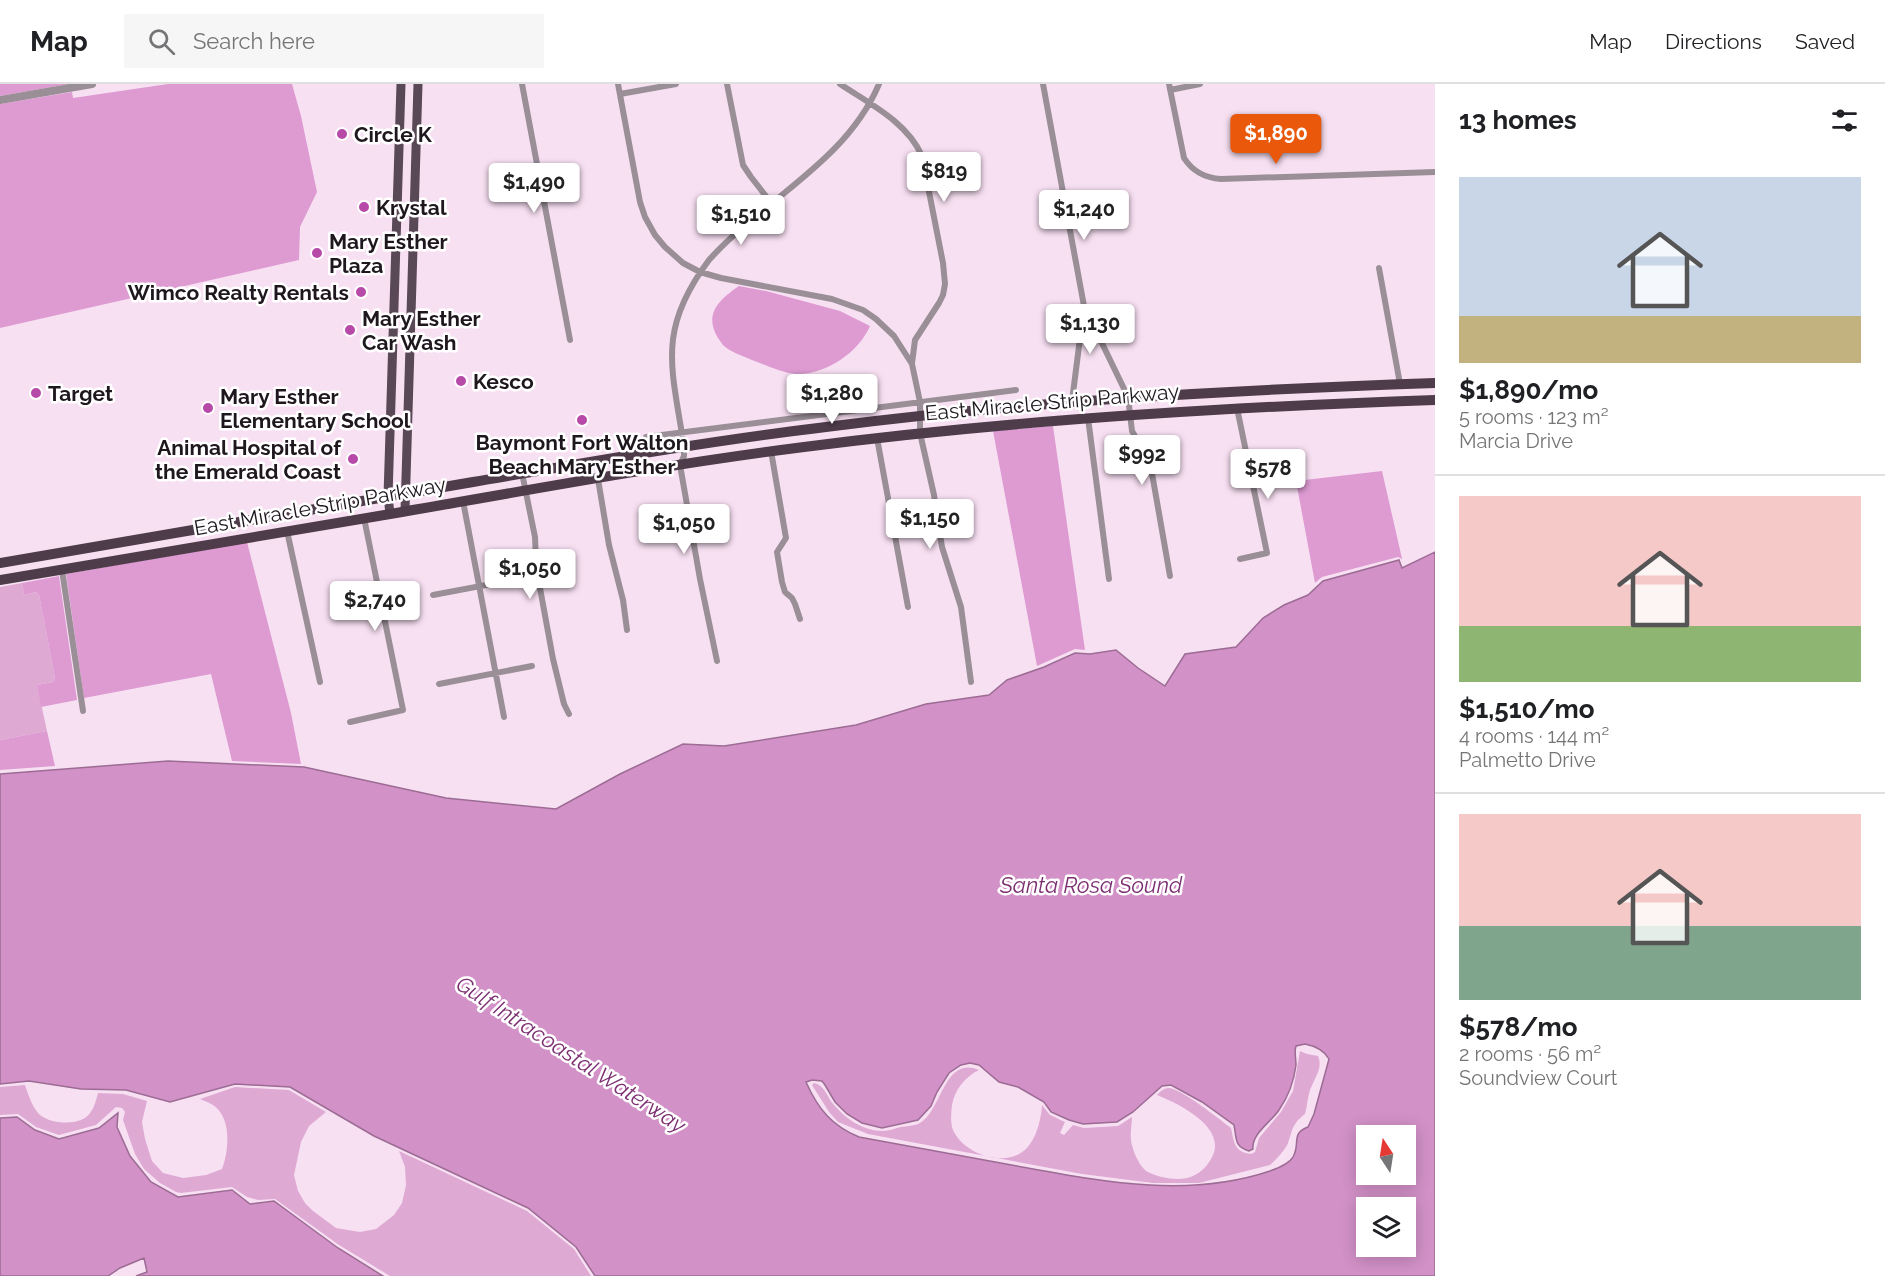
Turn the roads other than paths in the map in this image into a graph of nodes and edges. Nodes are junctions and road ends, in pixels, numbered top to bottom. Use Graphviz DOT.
graph roads {
  1 [pos="92,84"];
  2 [pos="401,84"];
  3 [pos="418,84"];
  4 [pos="522,84"];
  5 [pos="618,84"];
  6 [pos="676,84"];
  7 [pos="727,84"];
  8 [pos="840,84"];
  9 [pos="879,84"];
  10 [pos="1043,84"];
  11 [pos="1200,84"];
  12 [pos="1169,87"];
  13 [pos="620,94"];
  14 [pos="0,100"];
  15 [pos="869,104"];
  16 [pos="1435,172"];
  17 [pos="772,204"];
  18 [pos="1378,268"];
  19 [pos="700,273"];
  20 [pos="1084,306"];
  21 [pos="570,340"];
  22 [pos="912,364"];
  23 [pos="1435,383"];
  24 [pos="1400,384"];
  25 [pos="1299,388"];
  26 [pos="1016,390"];
  27 [pos="1128,397"];
  28 [pos="1435,400"];
  29 [pos="1072,401"];
  30 [pos="920,402"];
  31 [pos="1300,405"];
  32 [pos="1237,408"];
  33 [pos="1130,414"];
  34 [pos="920,416"];
  35 [pos="1088,417"];
  36 [pos="682,432"];
  37 [pos="920,433"];
  38 [pos="646,437"];
  39 [pos="877,438"];
  40 [pos="684,447"];
  41 [pos="771,451"];
  42 [pos="680,465"];
  43 [pos="522,473"];
  44 [pos="598,479"];
  45 [pos="526,490"];
  46 [pos="405,493"];
  47 [pos="388,496"];
  48 [pos="463,501"];
  49 [pos="405,511"];
  50 [pos="390,514"];
  51 [pos="364,518"];
  52 [pos="287,531"];
  53 [pos="1240,559"];
  54 [pos="0,562"];
  55 [pos="62,570"];
  56 [pos="1170,576"];
  57 [pos="518,579"];
  58 [pos="1109,579"];
  59 [pos="0,580"];
  60 [pos="480,586"];
  61 [pos="433,595"];
  62 [pos="908,607"];
  63 [pos="800,619"];
  64 [pos="627,630"];
  65 [pos="717,661"];
  66 [pos="532,666"];
  67 [pos="496,673"];
  68 [pos="320,682"];
  69 [pos="971,682"];
  70 [pos="439,684"];
  71 [pos="83,711"];
  72 [pos="569,714"];
  73 [pos="504,717"];
  74 [pos="350,722"];
  1 -- 14 [label="street"];
  2 -- 47 [label="main road"];
  3 -- 46 [label="main road"];
  4 -- 21 [label="street"];
  5 -- 13 [label="street"];
  6 -- 13 [label="street"];
  7 -- 17 [label="street"];
  8 -- 15 [label="street"];
  9 -- 15 [label="street"];
  10 -- 20 [label="street"];
  11 -- 12 [label="street"];
  12 -- 16 [label="street"];
  13 -- 19 [label="street"];
  15 -- 17 [label="street"];
  15 -- 22 [label="street"];
  17 -- 19 [label="street"];
  18 -- 24 [label="street"];
  19 -- 22 [label="street"];
  19 -- 36 [label="street"];
  20 -- 27 [label="street"];
  20 -- 29 [label="street"];
  22 -- 30 [label="street"];
  23 -- 24 [label="highway, East Miracle Strip Parkway"];
  24 -- 25 [label="highway, East Miracle Strip Parkway"];
  25 -- 27 [label="highway, East Miracle Strip Parkway"];
  25 -- 31 [label="highway"];
  26 -- 30 [label="street"];
  27 -- 29 [label="highway, East Miracle Strip Parkway"];
  27 -- 33 [label="street"];
  28 -- 31 [label="highway, East Miracle Strip Parkway"];
  29 -- 34 [label="highway, East Miracle Strip Parkway"];
  30 -- 34 [label="street"];
  30 -- 36 [label="street"];
  31 -- 32 [label="highway, East Miracle Strip Parkway"];
  32 -- 33 [label="highway, East Miracle Strip Parkway"];
  32 -- 53 [label="street"];
  33 -- 35 [label="highway, East Miracle Strip Parkway"];
  33 -- 56 [label="street"];
  34 -- 37 [label="street"];
  34 -- 40 [label="highway, East Miracle Strip Parkway"];
  35 -- 37 [label="highway, East Miracle Strip Parkway"];
  35 -- 58 [label="street"];
  36 -- 38 [label="street"];
  36 -- 40 [label="street"];
  37 -- 39 [label="highway, East Miracle Strip Parkway"];
  37 -- 69 [label="street"];
  39 -- 41 [label="highway, East Miracle Strip Parkway"];
  39 -- 62 [label="street"];
  40 -- 42 [label="street"];
  40 -- 43 [label="highway, East Miracle Strip Parkway"];
  41 -- 42 [label="highway, East Miracle Strip Parkway"];
  41 -- 63 [label="street"];
  42 -- 44 [label="highway, East Miracle Strip Parkway"];
  42 -- 65 [label="street"];
  43 -- 45 [label="street"];
  43 -- 46 [label="highway, East Miracle Strip Parkway"];
  44 -- 45 [label="highway, East Miracle Strip Parkway"];
  44 -- 64 [label="street"];
  45 -- 48 [label="highway, East Miracle Strip Parkway"];
  45 -- 72 [label="street"];
  46 -- 47 [label="highway, East Miracle Strip Parkway"];
  46 -- 49 [label="main road"];
  47 -- 50 [label="main road"];
  47 -- 54 [label="highway, East Miracle Strip Parkway"];
  48 -- 49 [label="highway, East Miracle Strip Parkway"];
  48 -- 60 [label="street"];
  49 -- 50 [label="highway, East Miracle Strip Parkway"];
  50 -- 51 [label="highway, East Miracle Strip Parkway"];
  51 -- 52 [label="highway, East Miracle Strip Parkway"];
  51 -- 74 [label="street"];
  52 -- 55 [label="highway, East Miracle Strip Parkway"];
  52 -- 68 [label="street"];
  55 -- 59 [label="highway, East Miracle Strip Parkway"];
  55 -- 71 [label="street"];
  57 -- 60 [label="street"];
  60 -- 61 [label="street"];
  60 -- 67 [label="street"];
  66 -- 67 [label="street"];
  67 -- 70 [label="street"];
  67 -- 73 [label="street"];
}
